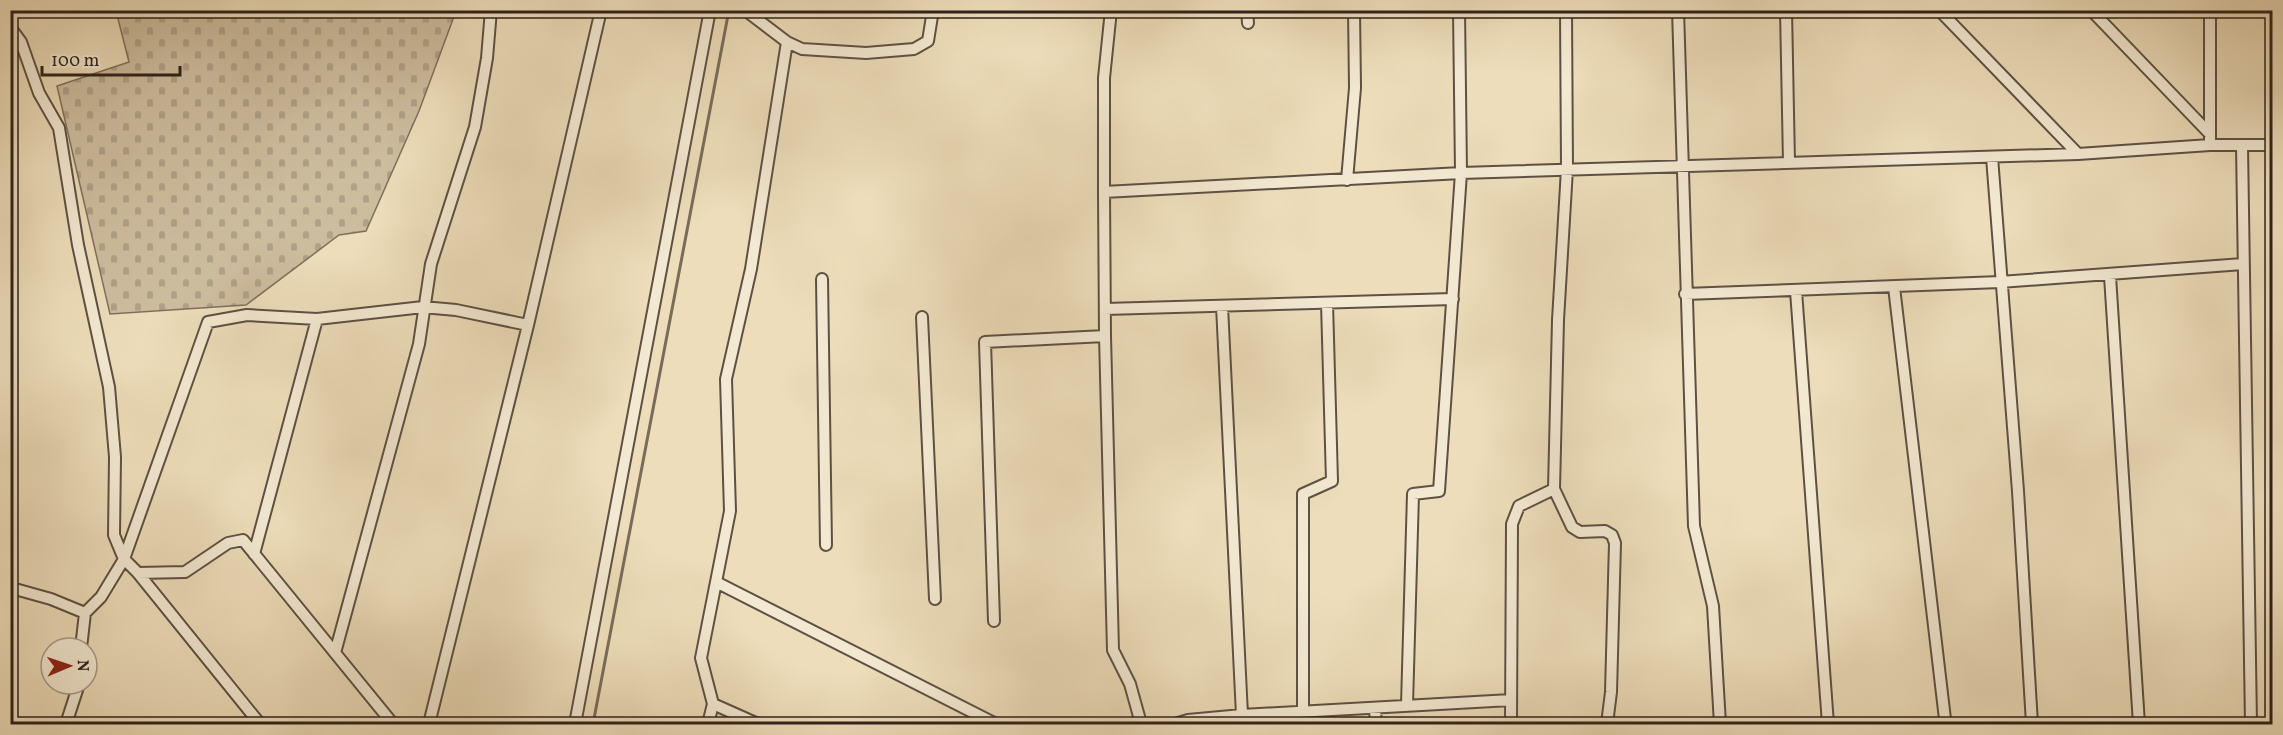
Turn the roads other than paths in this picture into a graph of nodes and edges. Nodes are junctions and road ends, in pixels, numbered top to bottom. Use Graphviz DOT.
graph roads {
  1 [pos="491,10"];
  2 [pos="602,10"];
  3 [pos="710,10"];
  4 [pos="745,10"];
  5 [pos="933,10"];
  6 [pos="1111,10"];
  7 [pos="1247,10"];
  8 [pos="1354,10"];
  9 [pos="1459,10"];
  10 [pos="1566,10"];
  11 [pos="1678,10"];
  12 [pos="1786,10"];
  13 [pos="1939,10"];
  14 [pos="2091,10"];
  15 [pos="2210,10"];
  16 [pos="1248,23"];
  17 [pos="10,27"];
  18 [pos="787,42"];
  19 [pos="2210,140"];
  20 [pos="2272,145"];
  21 [pos="2242,146"];
  22 [pos="2078,154"];
  23 [pos="1992,157"];
  24 [pos="1789,163"];
  25 [pos="1681,167"];
  26 [pos="1567,170"];
  27 [pos="1461,172"];
  28 [pos="1347,180"];
  29 [pos="1104,192"];
  30 [pos="2244,264"];
  31 [pos="2110,276"];
  32 [pos="822,279"];
  33 [pos="2000,282"];
  34 [pos="1894,287"];
  35 [pos="1796,291"];
  36 [pos="1685,294"];
  37 [pos="1453,299"];
  38 [pos="1327,303"];
  39 [pos="1222,306"];
  40 [pos="423,307"];
  41 [pos="1104,309"];
  42 [pos="922,317"];
  43 [pos="317,319"];
  44 [pos="528,325"];
  45 [pos="1105,336"];
  46 [pos="1554,489"];
  47 [pos="826,544"];
  48 [pos="254,554"];
  49 [pos="124,559"];
  50 [pos="138,573"];
  51 [pos="716,582"];
  52 [pos="10,586"];
  53 [pos="935,599"];
  54 [pos="85,613"];
  55 [pos="994,621"];
  56 [pos="82,636"];
  57 [pos="335,653"];
  58 [pos="75,696"];
  59 [pos="1512,700"];
  60 [pos="713,704"];
  61 [pos="1407,705"];
  62 [pos="1375,708"];
  63 [pos="1304,712"];
  64 [pos="1242,715"];
  65 [pos="1269,719"];
  66 [pos="66,724"];
  67 [pos="260,724"];
  68 [pos="393,724"];
  69 [pos="429,724"];
  70 [pos="575,724"];
  71 [pos="708,724"];
  72 [pos="758,724"];
  73 [pos="996,724"];
  74 [pos="1144,724"];
  75 [pos="1175,724"];
  76 [pos="1376,724"];
  77 [pos="1511,724"];
  78 [pos="1607,724"];
  79 [pos="1720,724"];
  80 [pos="1828,724"];
  81 [pos="1944,724"];
  82 [pos="2032,724"];
  83 [pos="2139,724"];
  84 [pos="2251,724"];
  1 -- 40 [label="street"];
  2 -- 44 [label="street"];
  3 -- 70 [label="street"];
  4 -- 18 [label="street"];
  5 -- 18 [label="street"];
  6 -- 29 [label="street"];
  7 -- 16 [label="street"];
  8 -- 28 [label="street"];
  9 -- 27 [label="street"];
  10 -- 26 [label="street"];
  11 -- 25 [label="street"];
  12 -- 24 [label="street"];
  13 -- 22 [label="street"];
  14 -- 19 [label="street"];
  15 -- 19 [label="street"];
  17 -- 49 [label="street"];
  18 -- 51 [label="street"];
  19 -- 21 [label="street"];
  19 -- 22 [label="street"];
  20 -- 21 [label="street"];
  21 -- 30 [label="street"];
  22 -- 23 [label="street"];
  23 -- 24 [label="street"];
  23 -- 33 [label="street"];
  24 -- 25 [label="street"];
  25 -- 26 [label="street"];
  25 -- 36 [label="street"];
  26 -- 27 [label="street"];
  26 -- 46 [label="street"];
  27 -- 28 [label="street"];
  27 -- 37 [label="street"];
  28 -- 29 [label="street"];
  29 -- 41 [label="street"];
  30 -- 31 [label="street"];
  30 -- 84 [label="street"];
  31 -- 33 [label="street"];
  31 -- 83 [label="street"];
  32 -- 47 [label="street"];
  33 -- 34 [label="street"];
  33 -- 82 [label="street"];
  34 -- 35 [label="street"];
  34 -- 81 [label="street"];
  35 -- 36 [label="street"];
  35 -- 80 [label="street"];
  36 -- 79 [label="street"];
  37 -- 38 [label="street"];
  37 -- 61 [label="street"];
  38 -- 39 [label="street"];
  38 -- 63 [label="street"];
  39 -- 41 [label="street"];
  39 -- 64 [label="street"];
  40 -- 43 [label="street"];
  40 -- 44 [label="street"];
  40 -- 57 [label="street"];
  41 -- 45 [label="street"];
  42 -- 53 [label="street"];
  43 -- 48 [label="street"];
  43 -- 49 [label="street"];
  44 -- 69 [label="street"];
  45 -- 55 [label="street"];
  45 -- 74 [label="street"];
  46 -- 59 [label="street"];
  46 -- 78 [label="street"];
  48 -- 50 [label="street"];
  48 -- 57 [label="street"];
  49 -- 50 [label="street"];
  49 -- 54 [label="street"];
  50 -- 67 [label="street"];
  51 -- 60 [label="street"];
  51 -- 73 [label="street"];
  52 -- 54 [label="street"];
  54 -- 56 [label="street"];
  57 -- 68 [label="street"];
  58 -- 66 [label="street"];
  59 -- 61 [label="street"];
  59 -- 77 [label="street"];
  60 -- 71 [label="street"];
  60 -- 72 [label="street"];
  61 -- 62 [label="street"];
  62 -- 63 [label="street"];
  62 -- 76 [label="street"];
  63 -- 65 [label="street"];
  64 -- 65 [label="street"];
  64 -- 75 [label="street"];
}
